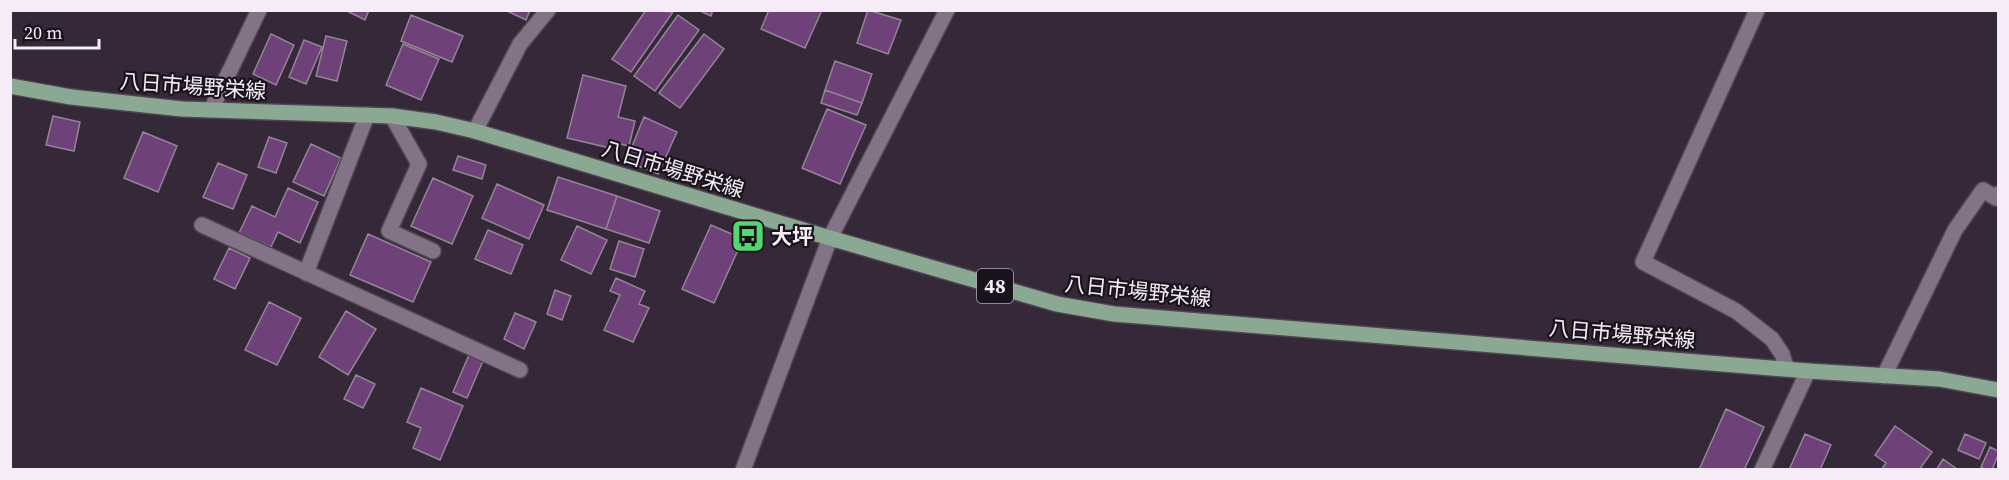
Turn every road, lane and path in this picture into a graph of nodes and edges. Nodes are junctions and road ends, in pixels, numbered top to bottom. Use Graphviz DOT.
graph roads {
  1 [pos="259,10"];
  2 [pos="548,10"];
  3 [pos="947,10"];
  4 [pos="1757,10"];
  5 [pos="10,86"];
  6 [pos="211,110"];
  7 [pos="366,115"];
  8 [pos="392,116"];
  9 [pos="475,131"];
  10 [pos="1998,194"];
  11 [pos="202,225"];
  12 [pos="830,238"];
  13 [pos="433,251"];
  14 [pos="306,273"];
  15 [pos="1787,369"];
  16 [pos="520,370"];
  17 [pos="1808,371"];
  18 [pos="1884,376"];
  19 [pos="1998,390"];
  20 [pos="742,470"];
  21 [pos="1762,470"];
  1 -- 6 [label="street"];
  2 -- 9 [label="street"];
  3 -- 12 [label="street"];
  4 -- 15 [label="street"];
  5 -- 6 [label="main road, 八日市場野栄線 / 48"];
  6 -- 7 [label="main road, 八日市場野栄線 / 48"];
  7 -- 8 [label="main road, 八日市場野栄線 / 48"];
  7 -- 14 [label="street"];
  8 -- 9 [label="main road, 八日市場野栄線 / 48"];
  8 -- 13 [label="street"];
  9 -- 12 [label="main road, 八日市場野栄線 / 48"];
  10 -- 18 [label="street"];
  11 -- 14 [label="street"];
  12 -- 15 [label="main road, 八日市場野栄線 / 48"];
  12 -- 20 [label="street"];
  14 -- 16 [label="street"];
  15 -- 17 [label="main road, 八日市場野栄線 / 48"];
  17 -- 18 [label="main road, 八日市場野栄線 / 48"];
  17 -- 21 [label="street"];
  18 -- 19 [label="main road, 八日市場野栄線 / 48"];
}
